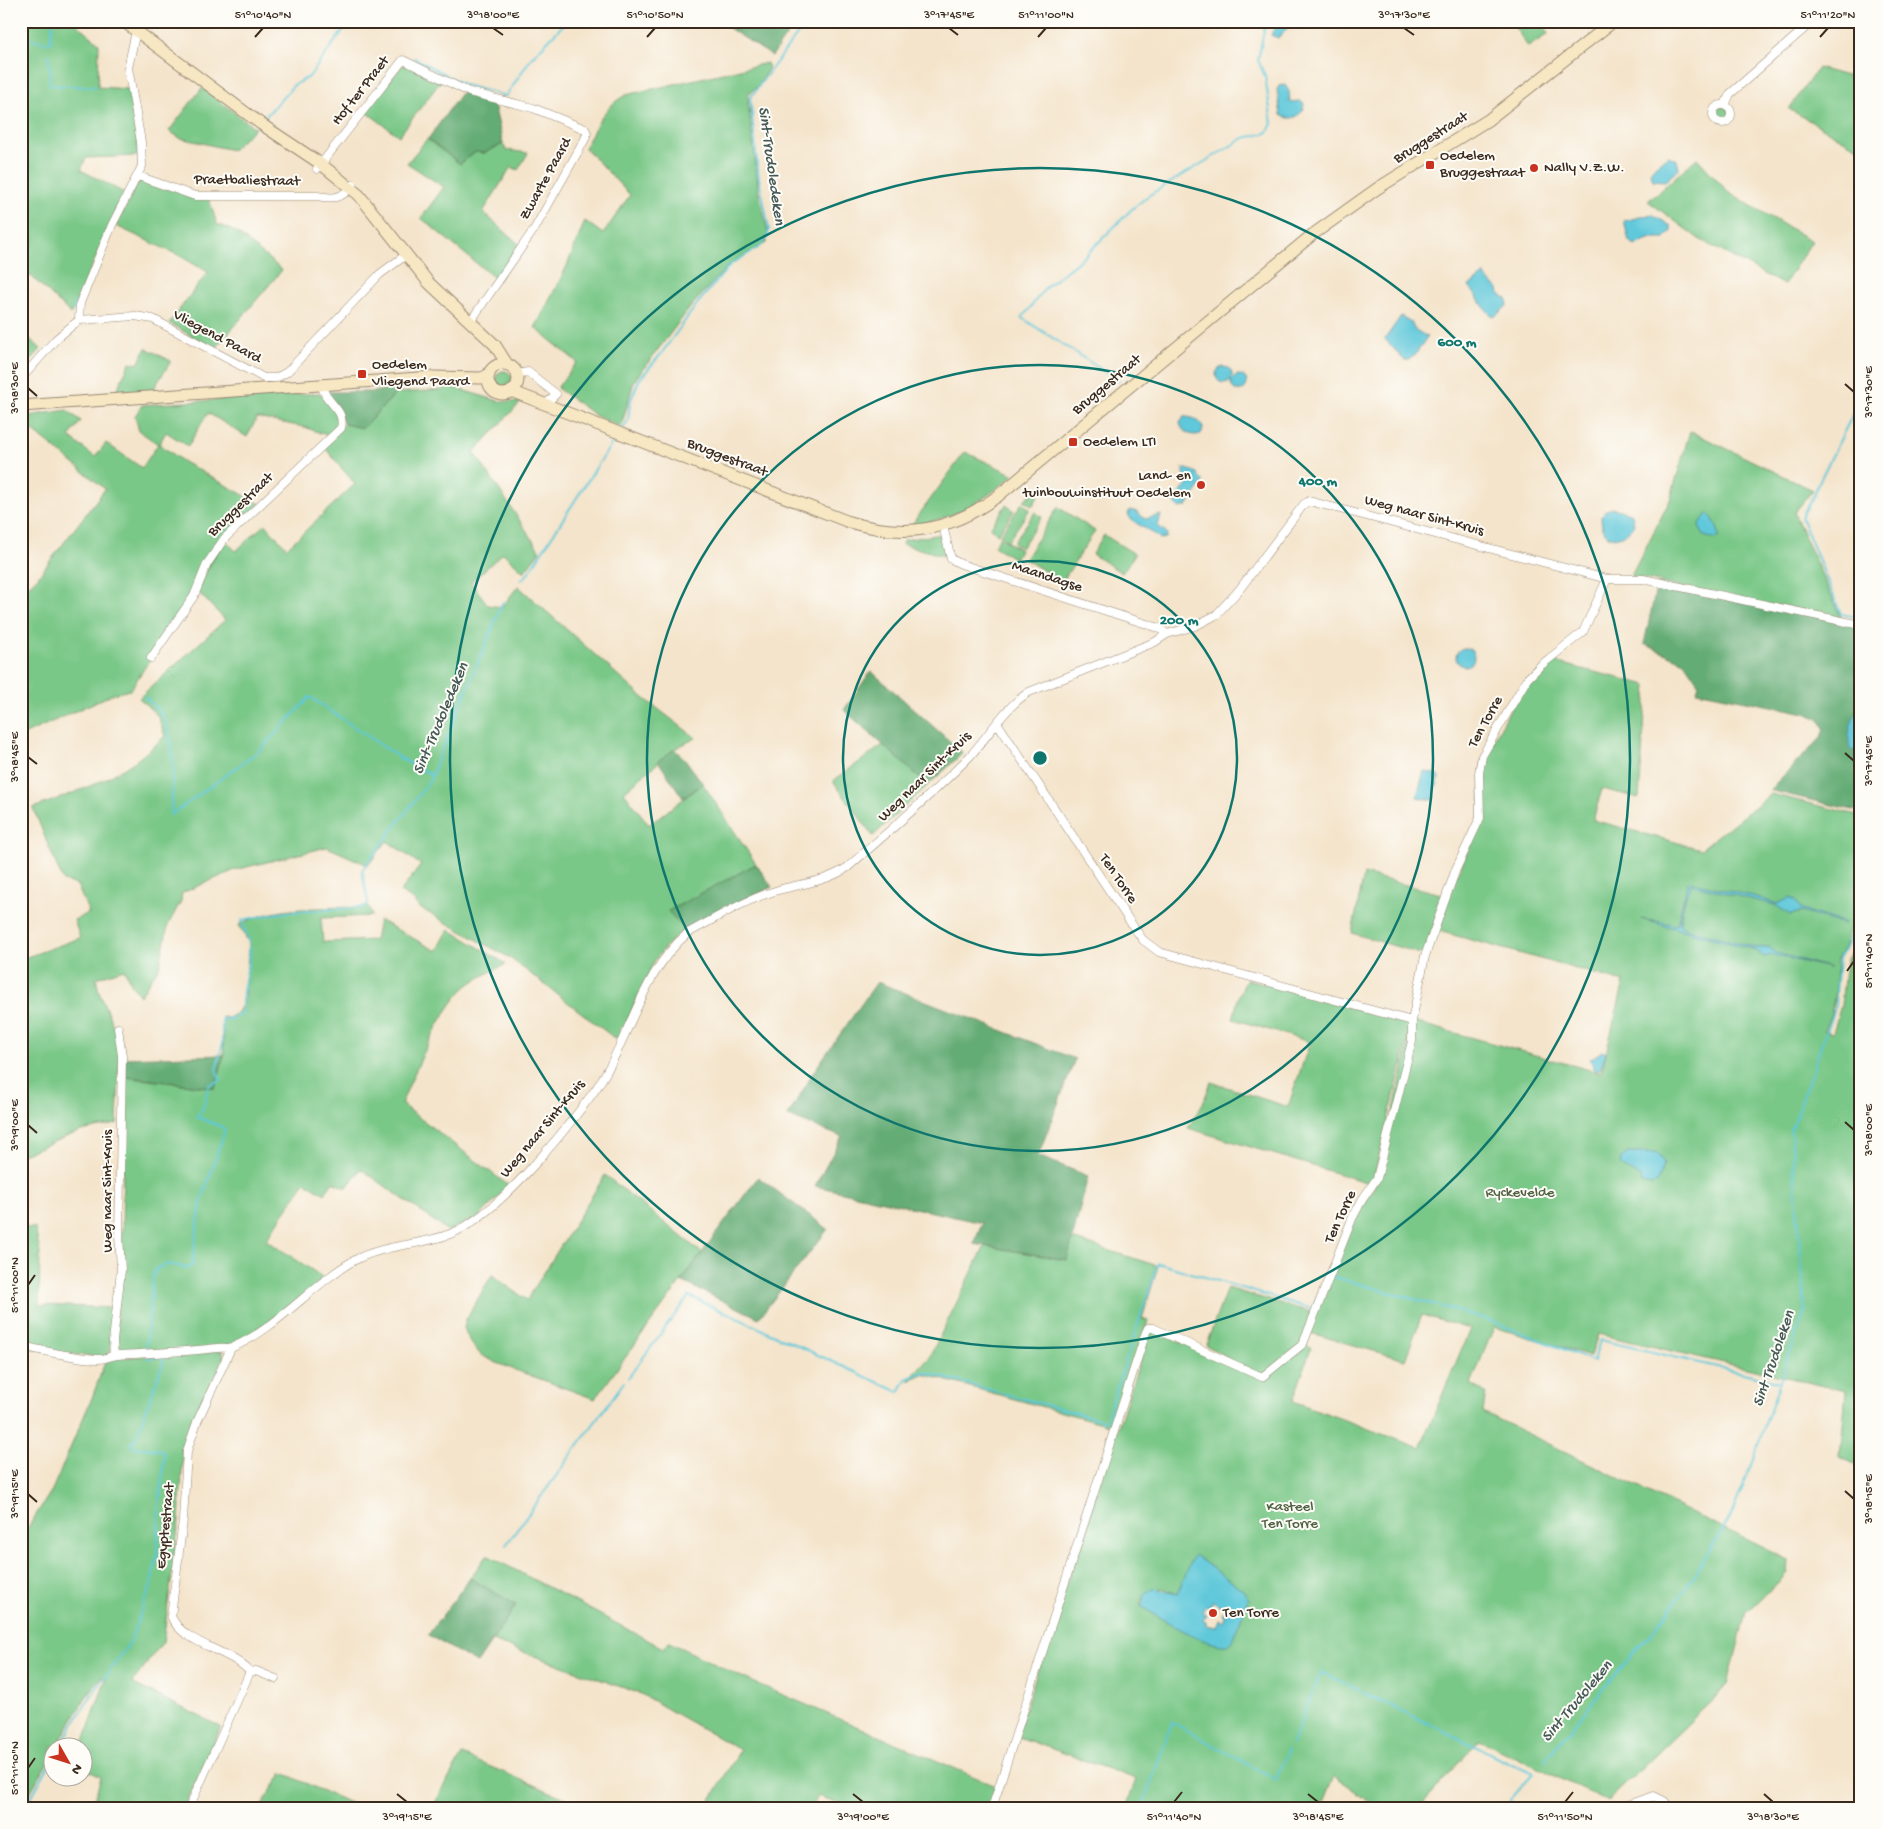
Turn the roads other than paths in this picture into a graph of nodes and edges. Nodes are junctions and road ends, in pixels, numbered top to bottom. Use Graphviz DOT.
graph roads {
  1 [pos="123,21"];
  2 [pos="1614,21"];
  3 [pos="1814,21"];
  4 [pos="136,31"];
  5 [pos="492,98"];
  6 [pos="1725,105"];
  7 [pos="319,167"];
  8 [pos="138,176"];
  9 [pos="350,188"];
  10 [pos="406,255"];
  11 [pos="79,320"];
  12 [pos="470,322"];
  13 [pos="485,337"];
  14 [pos="507,364"];
  15 [pos="492,371"];
  16 [pos="446,377"];
  17 [pos="518,377"];
  18 [pos="21,379"];
  19 [pos="322,385"];
  20 [pos="492,388"];
  21 [pos="511,391"];
  22 [pos="548,402"];
  23 [pos="21,406"];
  24 [pos="943,526"];
  25 [pos="1607,579"];
  26 [pos="1861,625"];
  27 [pos="1167,634"];
  28 [pos="151,658"];
  29 [pos="998,724"];
  30 [pos="1412,1021"];
  31 [pos="118,1028"];
  32 [pos="21,1346"];
  33 [pos="231,1348"];
  34 [pos="114,1355"];
  35 [pos="250,1672"];
  36 [pos="276,1679"];
  37 [pos="1619,1807"];
  38 [pos="189,1808"];
  39 [pos="992,1808"];
  40 [pos="1670,1808"];
  1 -- 4 [label="main road"];
  2 -- 24 [label="main road, Bruggestraat"];
  3 -- 6 [label="street"];
  4 -- 7 [label="main road"];
  4 -- 8 [label="street"];
  5 -- 7 [label="street, Hof ter Praet"];
  5 -- 12 [label="street, Zwarte Paard"];
  7 -- 9 [label="main road"];
  8 -- 9 [label="street, Praetbaliestraat"];
  8 -- 11 [label="street"];
  9 -- 10 [label="main road"];
  10 -- 11 [label="street, Vliegend Paard"];
  10 -- 12 [label="main road"];
  11 -- 18 [label="street"];
  12 -- 13 [label="main road"];
  13 -- 14 [label="main road"];
  13 -- 15 [label="main road"];
  14 -- 15 [label="main road"];
  14 -- 17 [label="main road"];
  15 -- 16 [label="main road"];
  15 -- 20 [label="main road"];
  16 -- 19 [label="main road"];
  16 -- 20 [label="main road"];
  17 -- 21 [label="main road"];
  17 -- 22 [label="main road, Bruggestraat"];
  19 -- 23 [label="main road"];
  19 -- 28 [label="street, Bruggestraat"];
  20 -- 21 [label="main road"];
  21 -- 22 [label="main road, Bruggestraat"];
  22 -- 24 [label="main road, Bruggestraat"];
  24 -- 27 [label="street, Maandagse"];
  25 -- 26 [label="street, Weg naar Sint-Kruis"];
  25 -- 27 [label="street, Weg naar Sint-Kruis"];
  25 -- 30 [label="street, Ten Torre"];
  27 -- 29 [label="street, Weg naar Sint-Kruis"];
  29 -- 30 [label="street, Ten Torre"];
  29 -- 33 [label="street, Weg naar Sint-Kruis"];
  30 -- 39 [label="street, Ten Torre"];
  31 -- 34 [label="street, Weg naar Sint-Kruis"];
  32 -- 34 [label="street, Weg naar Sint-Kruis"];
  33 -- 34 [label="street, Weg naar Sint-Kruis"];
  33 -- 35 [label="street, Egyptestraat"];
  35 -- 36 [label="street, Egyptestraat"];
  35 -- 38 [label="street"];
  37 -- 40 [label="street"];
}
